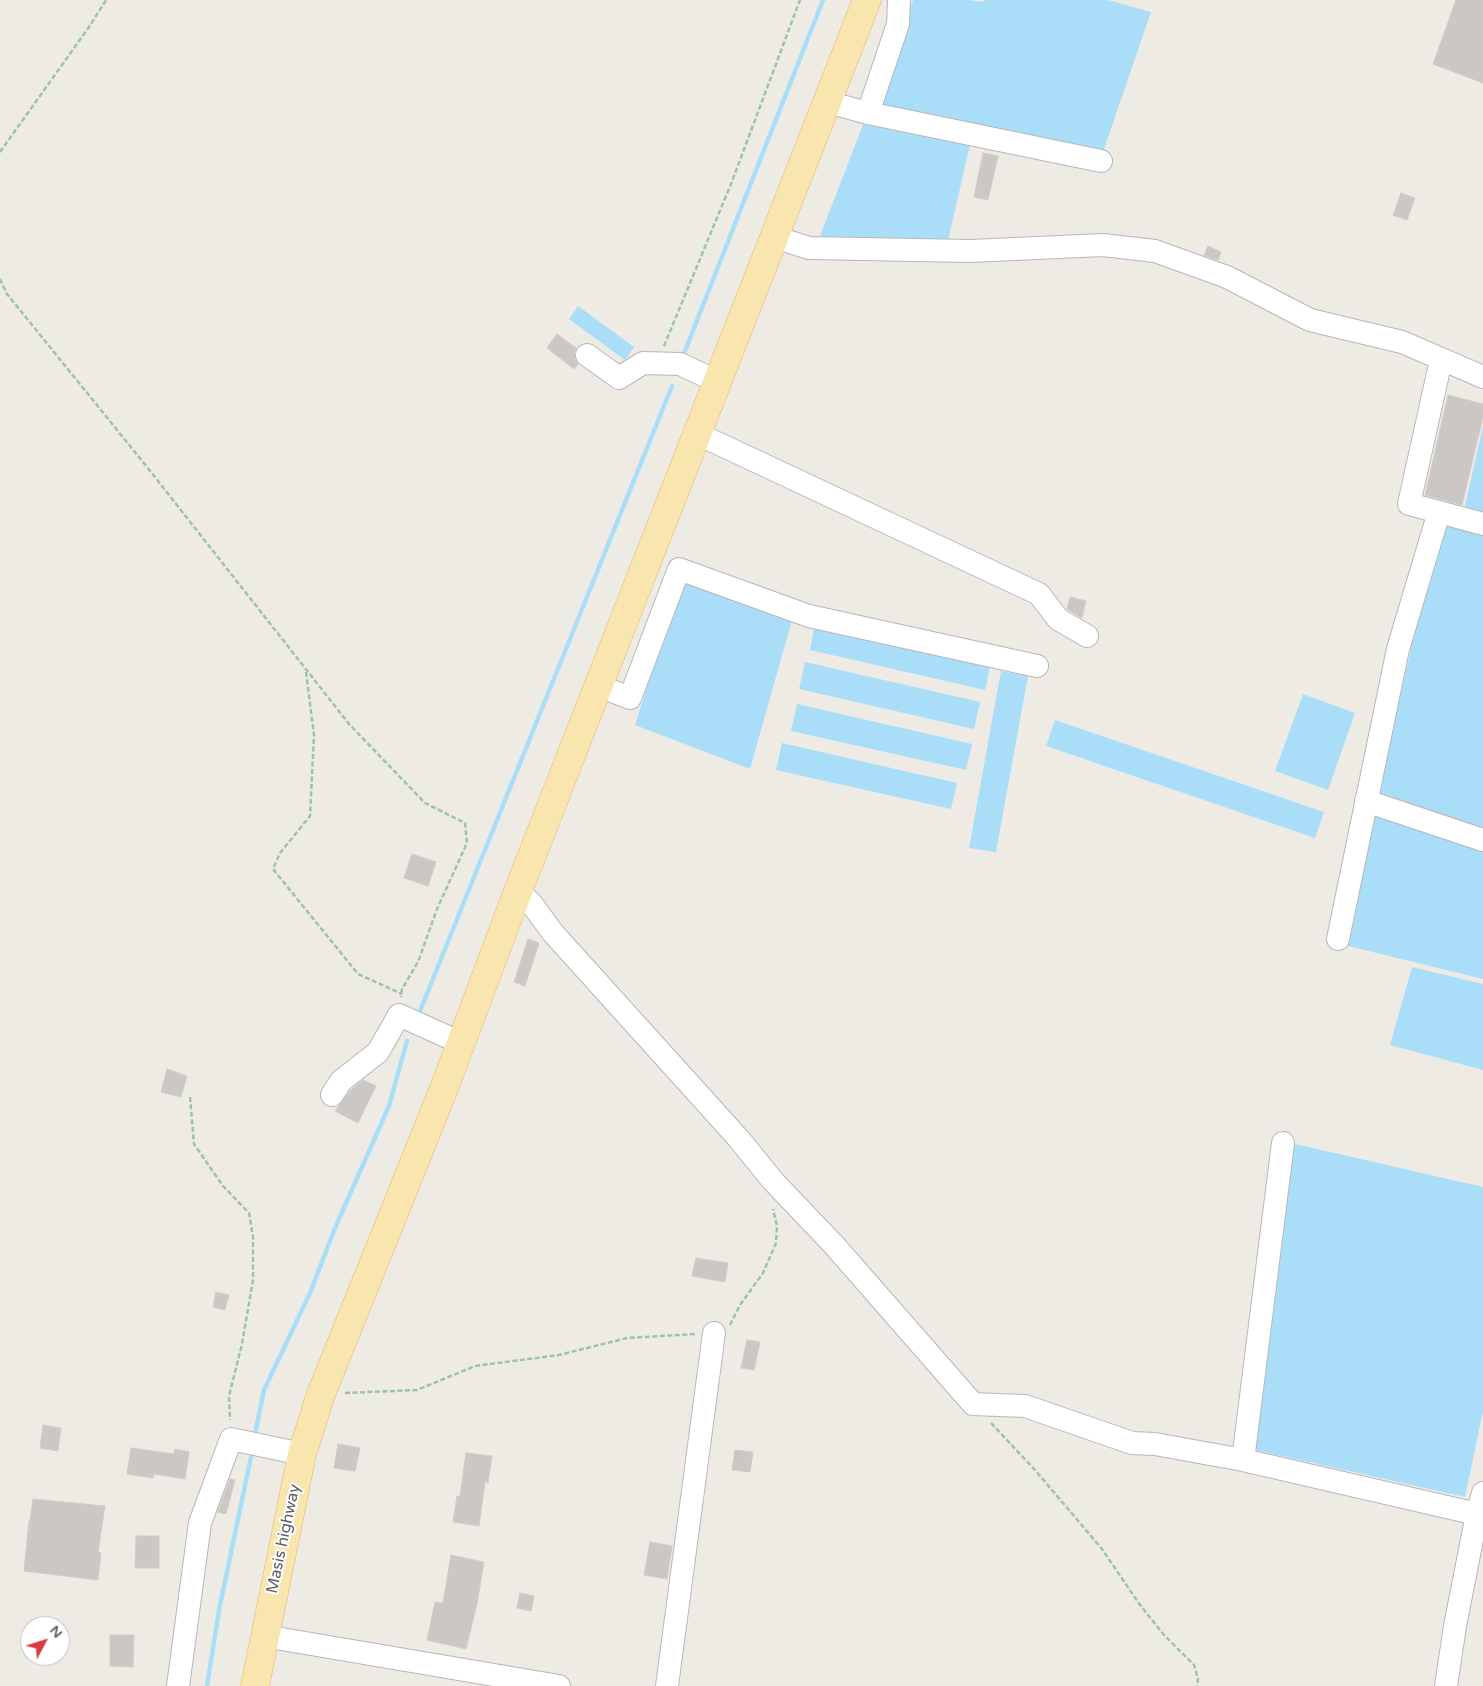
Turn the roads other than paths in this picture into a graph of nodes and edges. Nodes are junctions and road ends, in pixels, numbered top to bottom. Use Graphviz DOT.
graph roads {
  1 [pos="868,0"];
  2 [pos="899,0"];
  3 [pos="827,102"];
  4 [pos="868,113"];
  5 [pos="1101,161"];
  6 [pos="774,237"];
  7 [pos="587,355"];
  8 [pos="1441,360"];
  9 [pos="1483,377"];
  10 [pos="718,382"];
  11 [pos="698,434"];
  12 [pos="1439,512"];
  13 [pos="1483,524"];
  14 [pos="1087,636"];
  15 [pos="1037,666"];
  16 [pos="598,686"];
  17 [pos="1366,801"];
  18 [pos="1483,840"];
  19 [pos="518,891"];
  20 [pos="1338,938"];
  21 [pos="461,1043"];
  22 [pos="332,1095"];
  23 [pos="1283,1143"];
  24 [pos="714,1333"];
  25 [pos="302,1454"];
  26 [pos="1243,1460"];
  27 [pos="1480,1504"];
  28 [pos="264,1636"];
  29 [pos="178,1686"];
  30 [pos="255,1686"];
  31 [pos="559,1686"];
  32 [pos="667,1686"];
  33 [pos="1446,1686"];
  1 -- 3 [label="main road, Masis highway"];
  2 -- 4 [label="street"];
  3 -- 4 [label="street"];
  3 -- 6 [label="main road, Masis highway"];
  4 -- 5 [label="street"];
  6 -- 8 [label="street"];
  6 -- 10 [label="main road, Masis highway"];
  7 -- 10 [label="street"];
  8 -- 9 [label="street"];
  8 -- 12 [label="street"];
  10 -- 11 [label="main road, Masis highway"];
  11 -- 14 [label="street"];
  11 -- 16 [label="main road, Masis highway"];
  12 -- 13 [label="street"];
  12 -- 17 [label="street"];
  15 -- 16 [label="street"];
  16 -- 19 [label="main road, Masis highway"];
  17 -- 18 [label="street"];
  17 -- 20 [label="street"];
  19 -- 21 [label="main road, Masis highway"];
  19 -- 26 [label="street"];
  21 -- 22 [label="street"];
  21 -- 25 [label="main road, Masis highway"];
  23 -- 26 [label="street"];
  24 -- 32 [label="street"];
  25 -- 28 [label="main road, Masis highway"];
  25 -- 29 [label="street"];
  26 -- 27 [label="street"];
  27 -- 33 [label="street"];
  28 -- 30 [label="main road, Masis highway"];
  28 -- 31 [label="street"];
}
